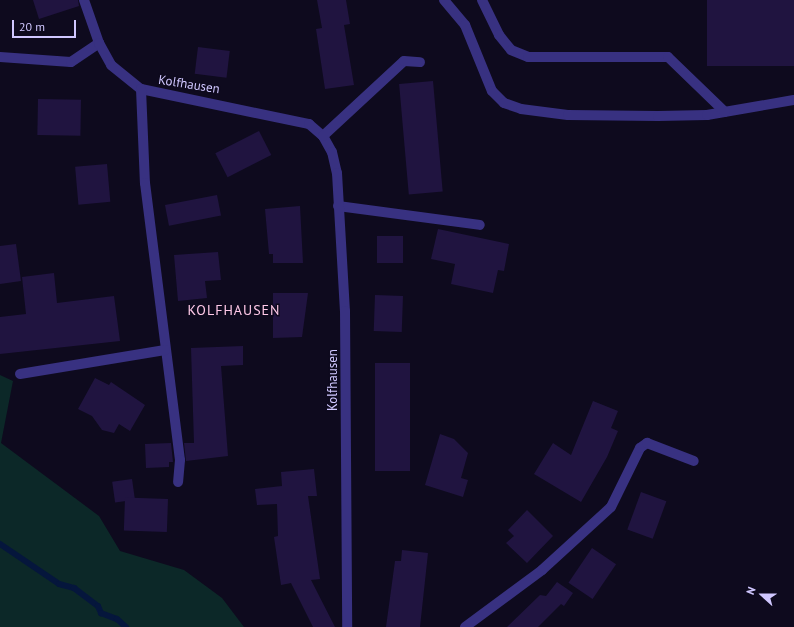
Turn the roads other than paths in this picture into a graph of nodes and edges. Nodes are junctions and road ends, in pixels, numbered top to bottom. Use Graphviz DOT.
graph roads {
  1 [pos="84,0"];
  2 [pos="444,0"];
  3 [pos="482,0"];
  4 [pos="99,43"];
  5 [pos="0,57"];
  6 [pos="420,62"];
  7 [pos="141,89"];
  8 [pos="794,100"];
  9 [pos="724,112"];
  10 [pos="323,136"];
  11 [pos="338,206"];
  12 [pos="480,225"];
  13 [pos="165,350"];
  14 [pos="20,374"];
  15 [pos="694,460"];
  16 [pos="178,482"];
  17 [pos="347,627"];
  18 [pos="465,627"];
  1 -- 4 [label="street, Kolfhausen"];
  2 -- 9 [label="street"];
  3 -- 9 [label="street"];
  4 -- 5 [label="street"];
  4 -- 7 [label="street, Kolfhausen"];
  6 -- 10 [label="street"];
  7 -- 10 [label="street, Kolfhausen"];
  7 -- 13 [label="street, Kolfhausen"];
  8 -- 9 [label="street"];
  10 -- 11 [label="street, Kolfhausen"];
  11 -- 12 [label="street"];
  11 -- 17 [label="street, Kolfhausen"];
  13 -- 14 [label="street"];
  13 -- 16 [label="street, Kolfhausen"];
  15 -- 18 [label="street"];
}
